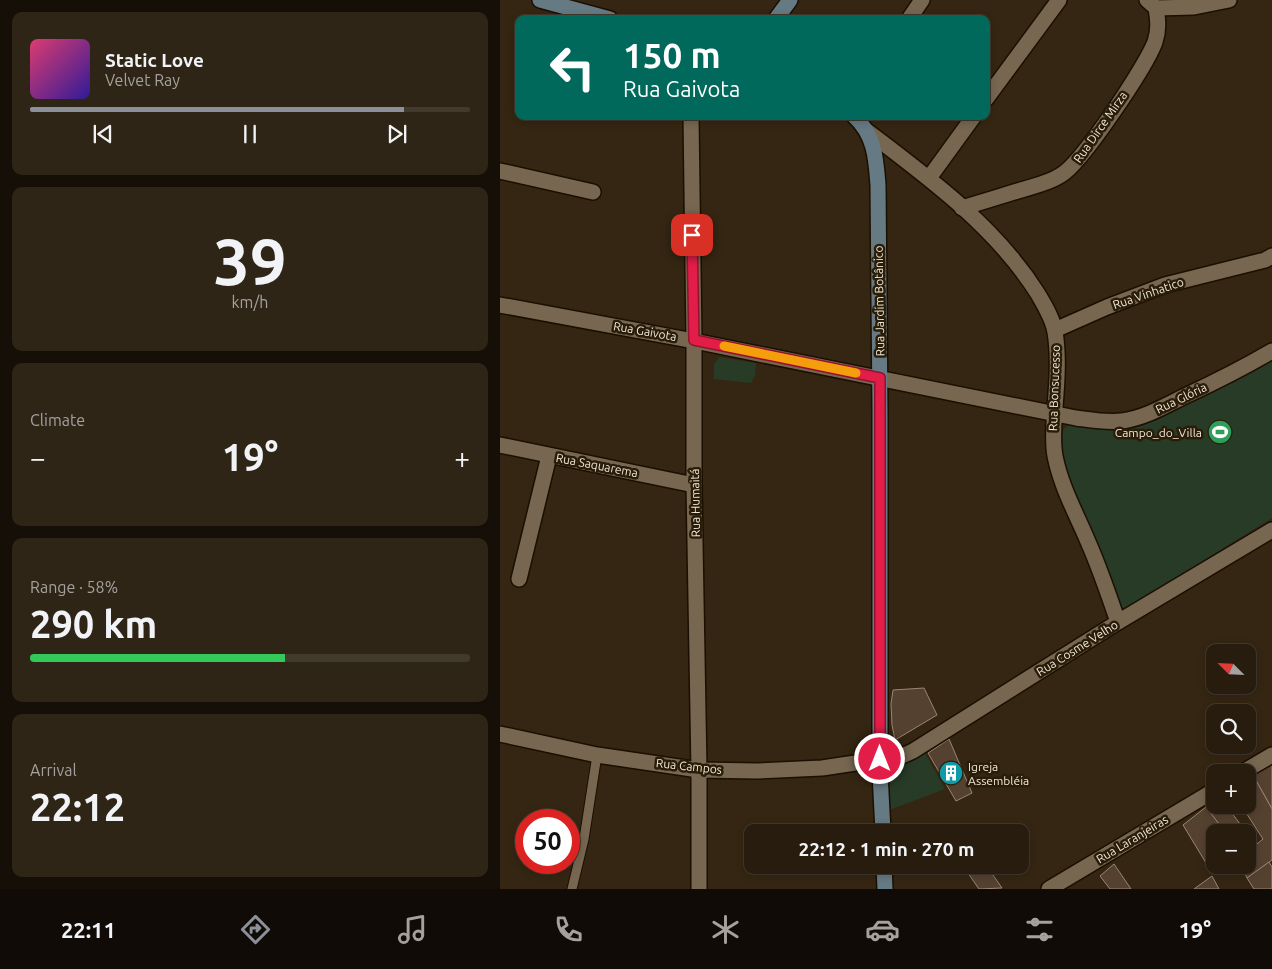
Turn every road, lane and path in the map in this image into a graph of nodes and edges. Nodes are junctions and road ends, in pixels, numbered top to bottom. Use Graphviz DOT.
graph roads {
  1 [pos="540,0"];
  2 [pos="790,0"];
  3 [pos="922,0"];
  4 [pos="1059,0"];
  5 [pos="1229,0"];
  6 [pos="1152,4"];
  7 [pos="595,15"];
  8 [pos="779,15"];
  9 [pos="912,15"];
  10 [pos="990,94"];
  11 [pos="691,120"];
  12 [pos="857,120"];
  13 [pos="971,120"];
  14 [pos="867,131"];
  15 [pos="500,173"];
  16 [pos="929,178"];
  17 [pos="593,192"];
  18 [pos="962,208"];
  19 [pos="1272,256"];
  20 [pos="500,305"];
  21 [pos="1055,330"];
  22 [pos="694,340"];
  23 [pos="1272,351"];
  24 [pos="880,378"];
  25 [pos="1054,413"];
  26 [pos="500,445"];
  27 [pos="549,456"];
  28 [pos="694,485"];
  29 [pos="1272,530"];
  30 [pos="519,579"];
  31 [pos="1118,622"];
  32 [pos="500,734"];
  33 [pos="597,755"];
  34 [pos="1272,755"];
  35 [pos="880,759"];
  36 [pos="1256,765"];
  37 [pos="699,770"];
  38 [pos="1206,795"];
  39 [pos="883,824"];
  40 [pos="884,874"];
  41 [pos="572,889"];
  42 [pos="699,889"];
  43 [pos="885,889"];
  44 [pos="1049,889"];
  1 -- 7 [label="main road"];
  2 -- 8 [label="main road"];
  3 -- 9 [label="street"];
  4 -- 10 [label="street"];
  5 -- 6 [label="street"];
  6 -- 18 [label="street, Rua Dirce Mirza"];
  11 -- 22 [label="street, Rua Humaitá"];
  12 -- 14 [label="main road"];
  13 -- 16 [label="street"];
  14 -- 16 [label="street, Rua Bonsucesso"];
  14 -- 24 [label="main road, Rua Jardim Botânico"];
  15 -- 17 [label="street"];
  16 -- 18 [label="street, Rua Bonsucesso"];
  18 -- 21 [label="street, Rua Bonsucesso"];
  19 -- 21 [label="street, Rua Vinhatico"];
  20 -- 22 [label="street, Rua Gaivota"];
  21 -- 25 [label="street, Rua Bonsucesso"];
  22 -- 24 [label="street, Rua Gaivota"];
  22 -- 28 [label="street, Rua Humaitá"];
  23 -- 25 [label="street, Rua Glória"];
  24 -- 25 [label="street, Rua Gaivota"];
  24 -- 35 [label="main road, Rua Jardim Botânico"];
  25 -- 31 [label="street, Rua Bonsucesso"];
  26 -- 27 [label="street, Rua Saquarema"];
  27 -- 28 [label="street, Rua Saquarema"];
  27 -- 30 [label="street"];
  28 -- 37 [label="street, Rua Humaitá"];
  29 -- 31 [label="street, Rua Cosme Velho"];
  31 -- 35 [label="street, Rua Cosme Velho"];
  32 -- 33 [label="street, Rua Campos"];
  33 -- 37 [label="street, Rua Campos"];
  33 -- 41 [label="lane"];
  34 -- 36 [label="street"];
  35 -- 37 [label="street, Rua Campos"];
  35 -- 39 [label="main road, Rua Jardim Botânico"];
  37 -- 42 [label="street, Rua Humaitá"];
  38 -- 44 [label="street, Rua Laranjeiras"];
  40 -- 43 [label="main road"];
}
